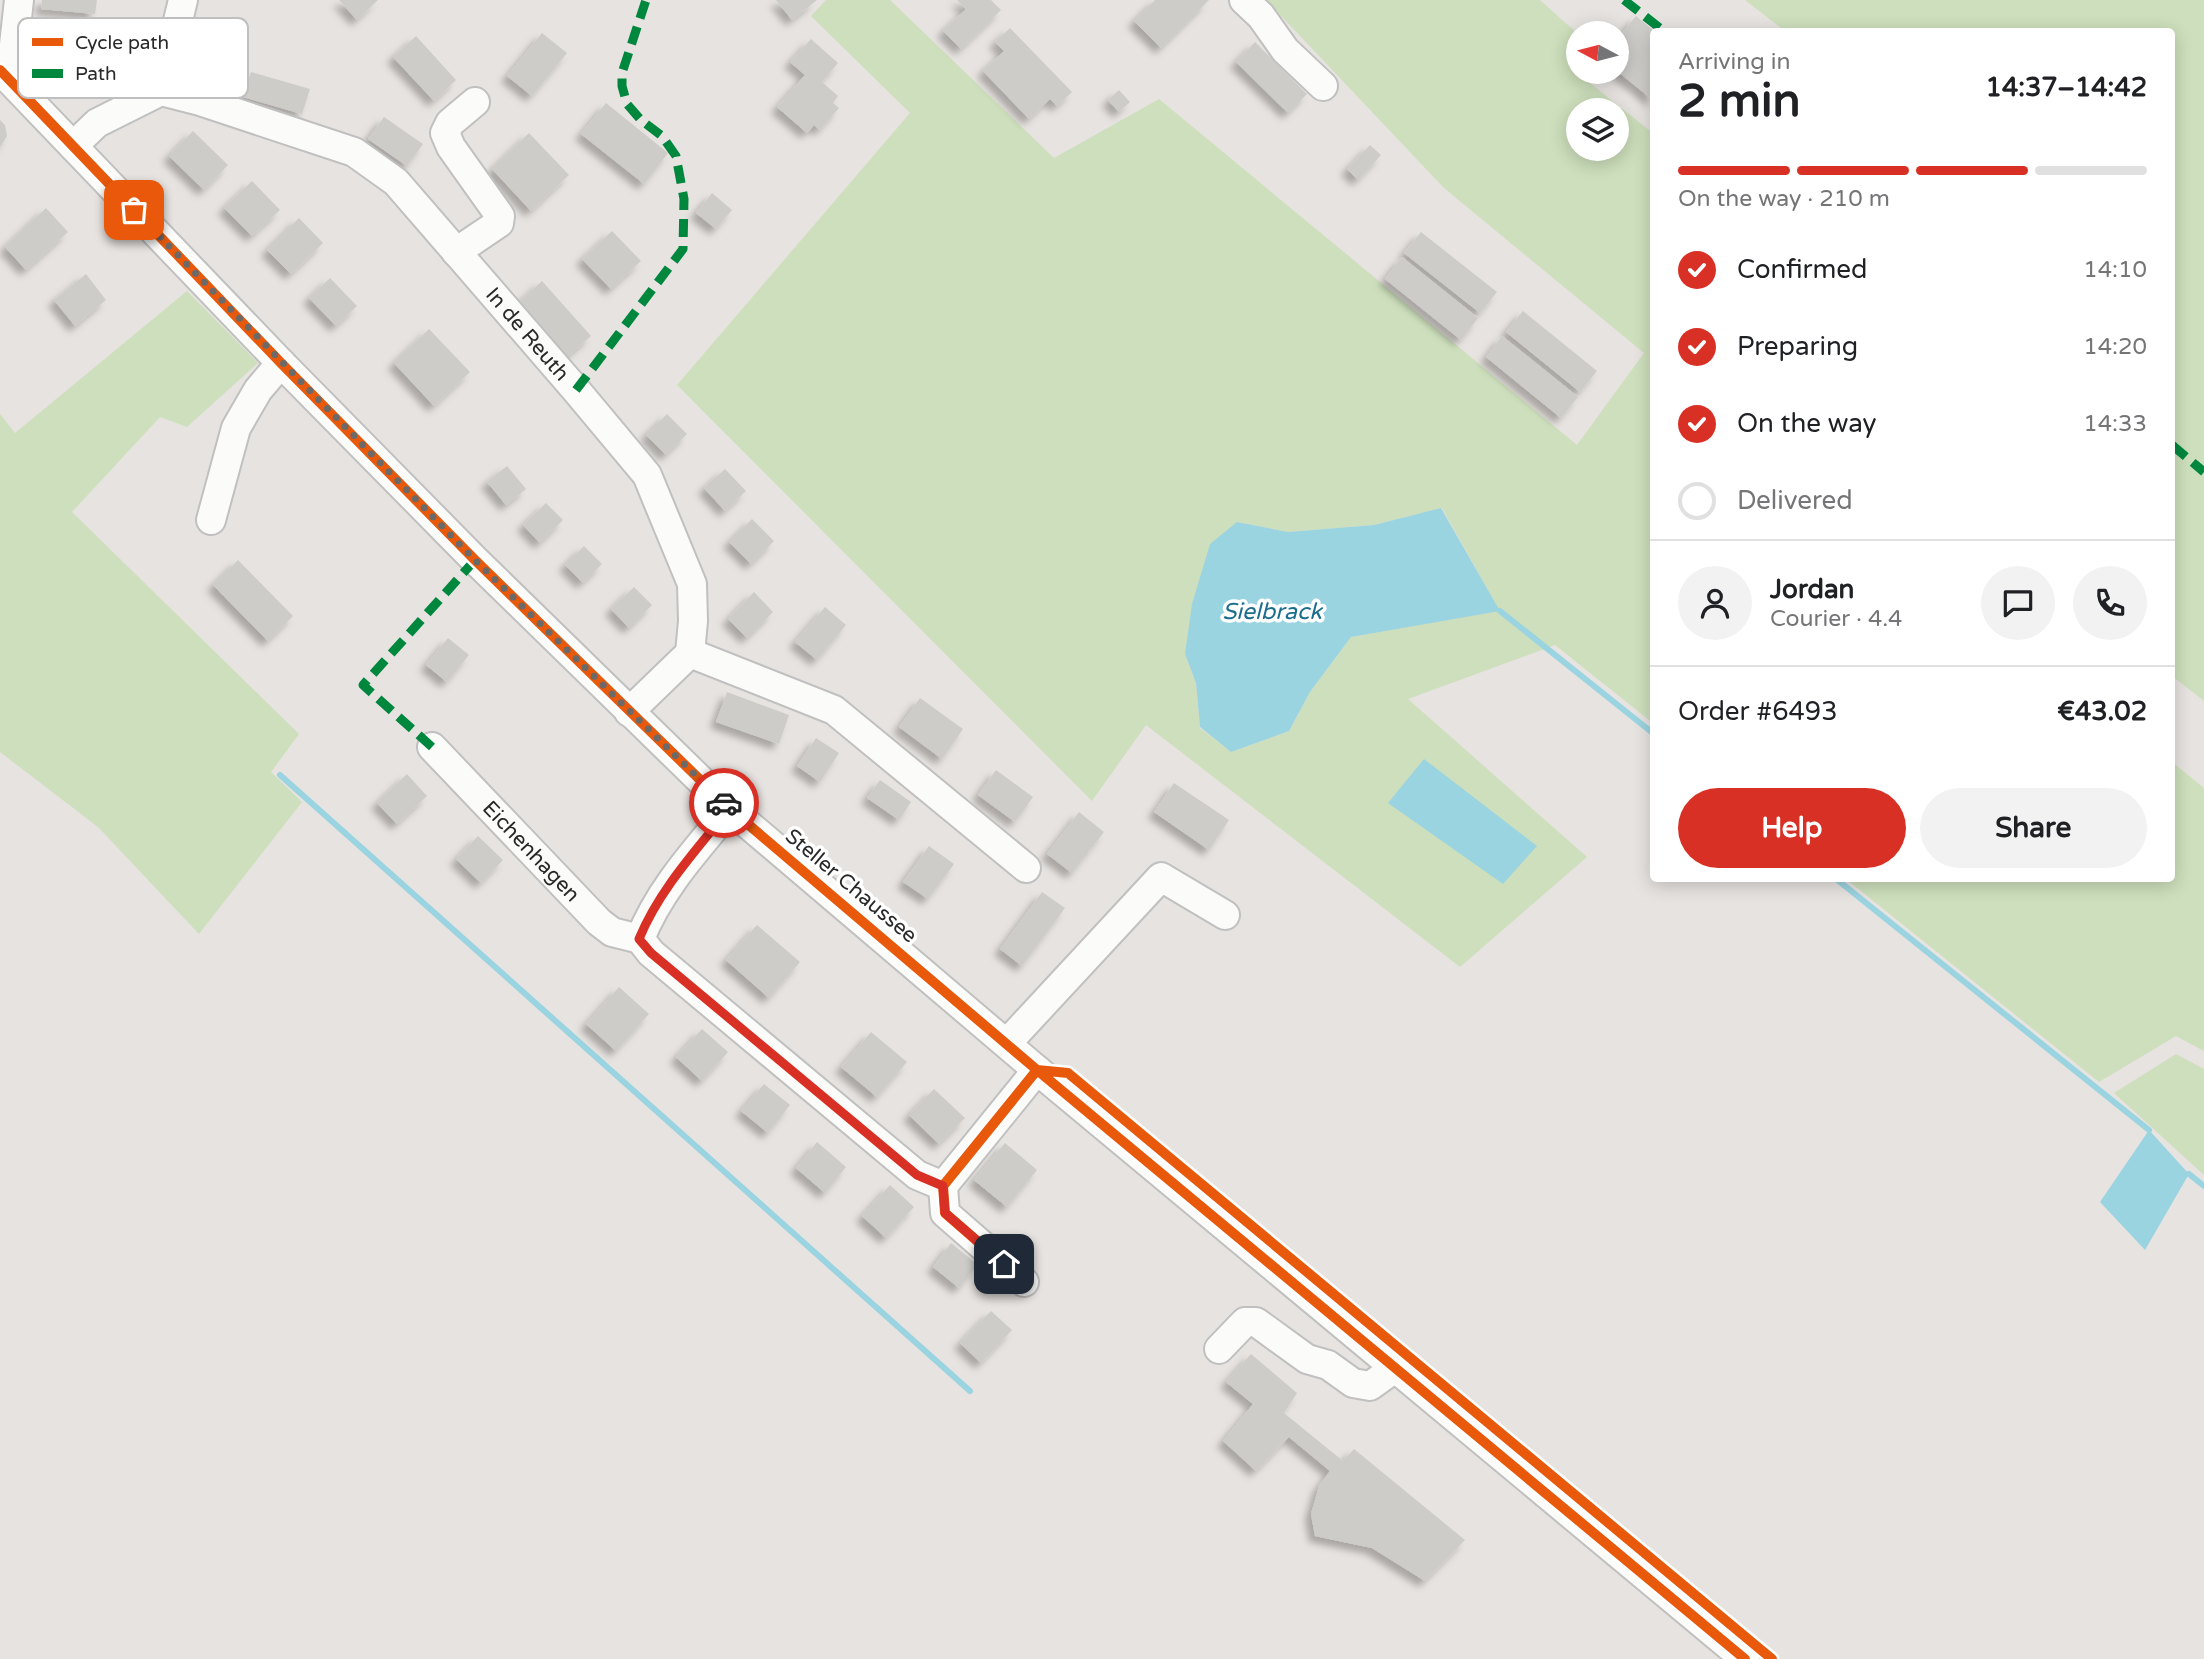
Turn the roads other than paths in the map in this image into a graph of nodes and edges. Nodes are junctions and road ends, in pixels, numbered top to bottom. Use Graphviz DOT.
graph roads {
  1 [pos="19,0"];
  2 [pos="183,0"];
  3 [pos="1244,0"];
  4 [pos="179,18"];
  5 [pos="1,71"];
  6 [pos="1323,86"];
  7 [pos="18,89"];
  8 [pos="27,98"];
  9 [pos="145,98"];
  10 [pos="189,98"];
  11 [pos="475,102"];
  12 [pos="73,146"];
  13 [pos="456,252"];
  14 [pos="281,363"];
  15 [pos="211,520"];
  16 [pos="690,653"];
  17 [pos="629,712"];
  18 [pos="432,747"];
  19 [pos="730,808"];
  20 [pos="1026,868"];
  21 [pos="1225,915"];
  22 [pos="639,939"];
  23 [pos="1007,1042"];
  24 [pos="1037,1070"];
  25 [pos="943,1186"];
  26 [pos="1024,1282"];
  27 [pos="1219,1349"];
  28 [pos="1395,1368"];
  29 [pos="1745,1659"];
  1 -- 5 [label="street, Steller Chaussee"];
  2 -- 4 [label="street"];
  3 -- 6 [label="street"];
  5 -- 7 [label="street, Steller Chaussee"];
  8 -- 12 [label="street, Steller Chaussee"];
  9 -- 12 [label="street"];
  10 -- 13 [label="street, In de Reuth"];
  11 -- 13 [label="street"];
  12 -- 14 [label="street, Steller Chaussee"];
  13 -- 16 [label="street, In de Reuth"];
  14 -- 15 [label="street"];
  14 -- 17 [label="street, Steller Chaussee"];
  16 -- 17 [label="street"];
  16 -- 20 [label="street"];
  17 -- 19 [label="street, Steller Chaussee"];
  18 -- 22 [label="street, Eichenhagen"];
  19 -- 22 [label="street"];
  19 -- 23 [label="street, Steller Chaussee"];
  21 -- 23 [label="street"];
  22 -- 25 [label="street, Eichenhagen"];
  23 -- 24 [label="street, Steller Chaussee"];
  24 -- 25 [label="street"];
  24 -- 28 [label="street, Steller Chaussee"];
  25 -- 26 [label="street"];
  27 -- 28 [label="street"];
  28 -- 29 [label="street, Steller Chaussee"];
}
